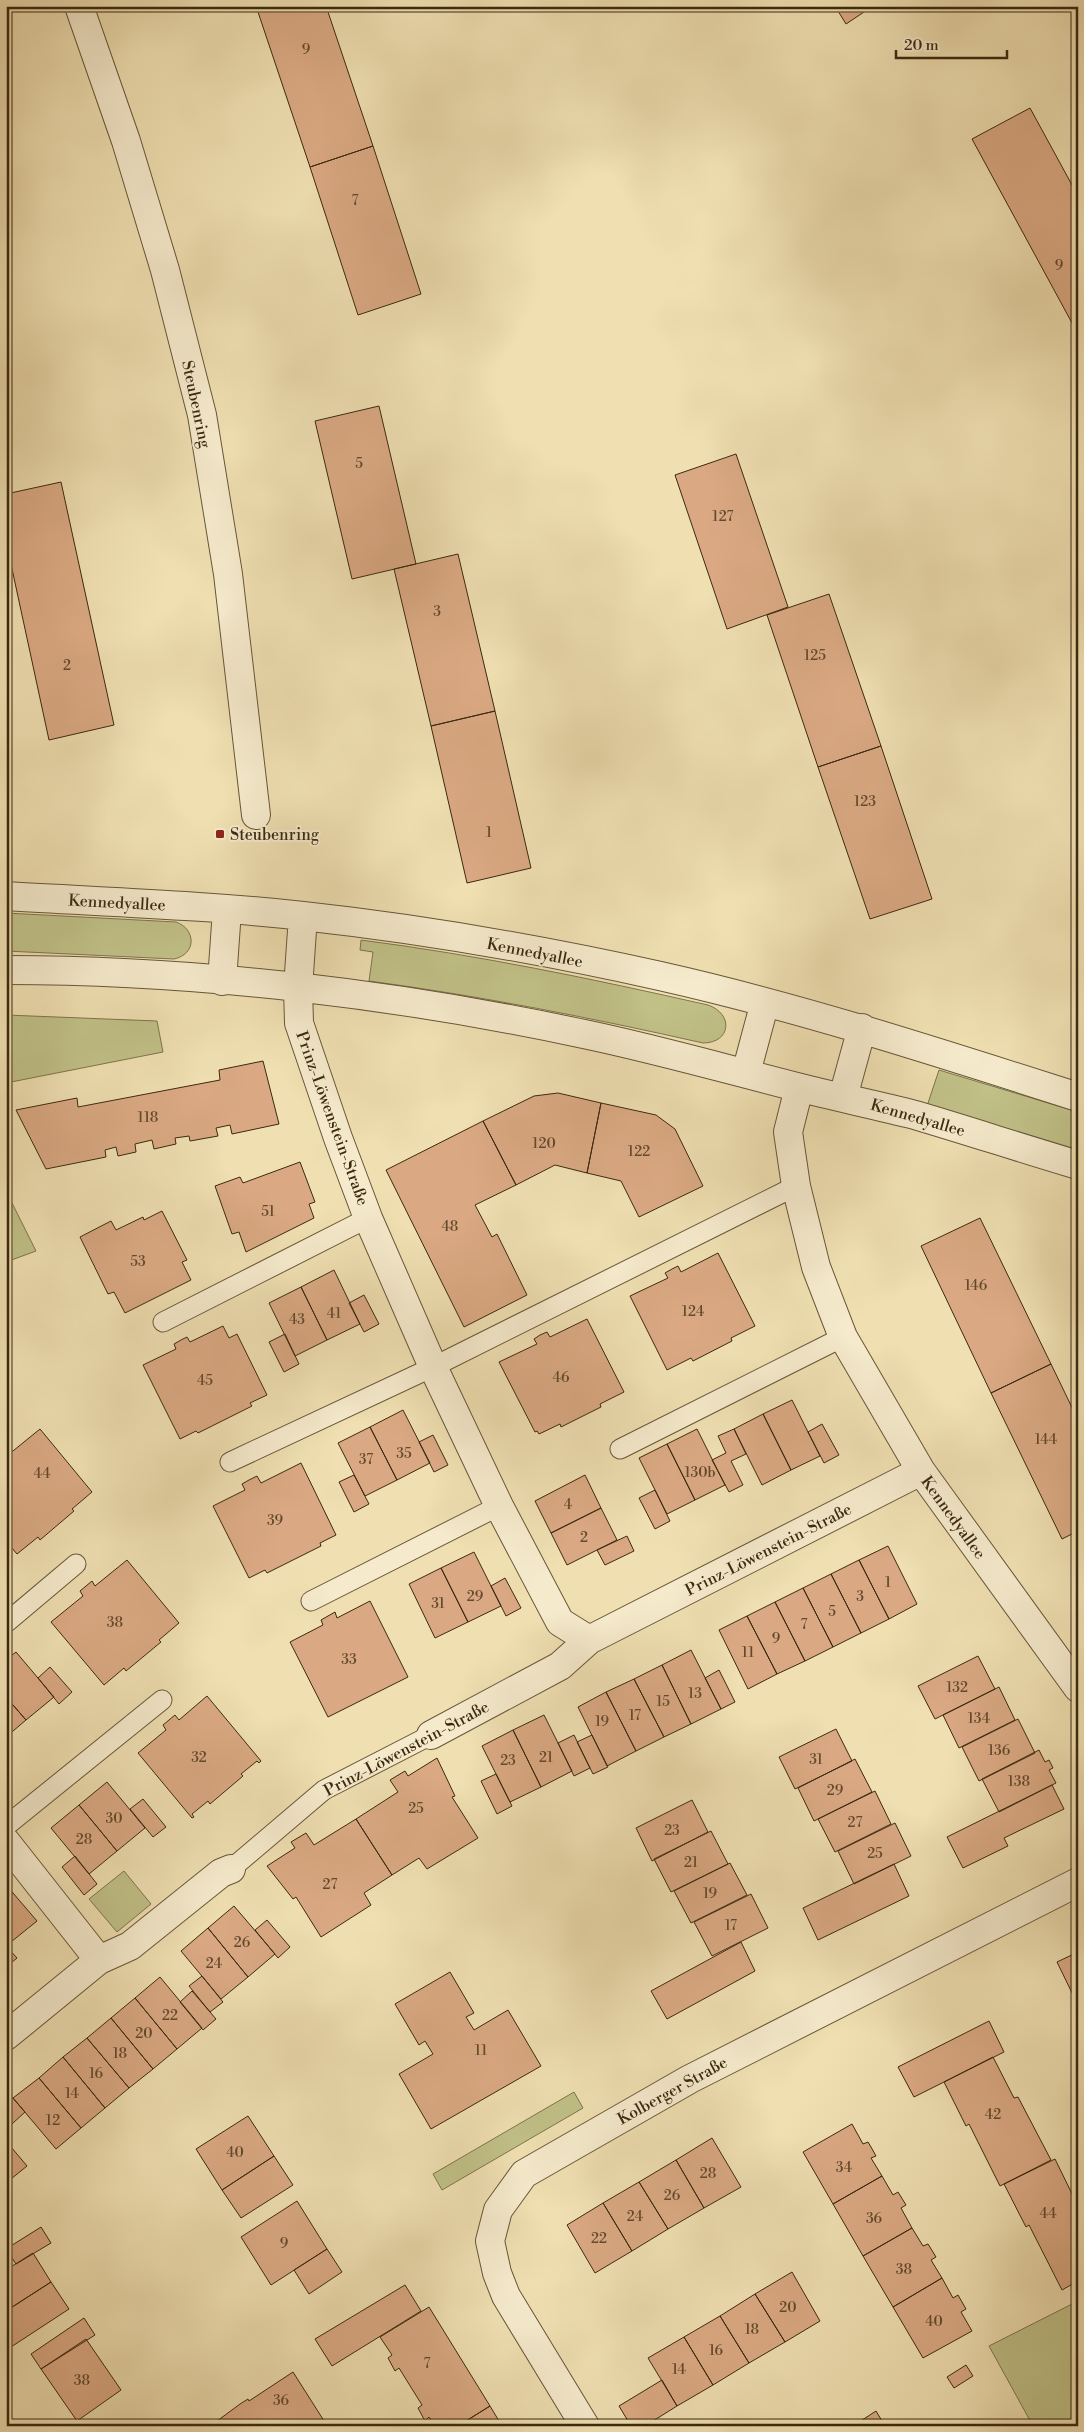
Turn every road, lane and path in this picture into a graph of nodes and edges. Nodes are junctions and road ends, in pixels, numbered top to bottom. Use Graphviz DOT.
graph roads {
  1 [pos="79,6"];
  2 [pos="256,815"];
  3 [pos="6,896"];
  4 [pos="227,910"];
  5 [pos="303,916"];
  6 [pos="6,970"];
  7 [pos="222,980"];
  8 [pos="298,988"];
  9 [pos="765,1002"];
  10 [pos="862,1028"];
  11 [pos="746,1073"];
  12 [pos="800,1088"];
  13 [pos="843,1097"];
  14 [pos="1078,1097"];
  15 [pos="1078,1165"];
  16 [pos="796,1186"];
  17 [pos="368,1218"];
  18 [pos="163,1322"];
  19 [pos="843,1337"];
  20 [pos="433,1367"];
  21 [pos="620,1448"];
  22 [pos="230,1462"];
  23 [pos="921,1471"];
  24 [pos="499,1506"];
  25 [pos="76,1564"];
  26 [pos="312,1601"];
  27 [pos="6,1623"];
  28 [pos="589,1640"];
  29 [pos="1078,1688"];
  30 [pos="162,1700"];
  31 [pos="430,1735"];
  32 [pos="6,1826"];
  33 [pos="6,1842"];
  34 [pos="232,1869"];
  35 [pos="1078,1882"];
  36 [pos="99,1960"];
  37 [pos="6,2036"];
  38 [pos="585,2426"];
  1 -- 2 [label="street, Steubenring"];
  3 -- 4 [label="street, Kennedyallee"];
  4 -- 5 [label="street, Kennedyallee"];
  4 -- 7 [label="street"];
  5 -- 8 [label="street"];
  5 -- 9 [label="street, Kennedyallee"];
  6 -- 7 [label="street, Kennedyallee"];
  7 -- 8 [label="street, Kennedyallee"];
  8 -- 11 [label="street, Kennedyallee"];
  8 -- 17 [label="street, Prinz-Löwenstein-Straße"];
  9 -- 10 [label="street, Kennedyallee"];
  9 -- 11 [label="street"];
  10 -- 13 [label="street"];
  10 -- 14 [label="street, Kennedyallee"];
  11 -- 12 [label="street, Kennedyallee"];
  12 -- 13 [label="street, Kennedyallee"];
  12 -- 16 [label="street, Kennedyallee"];
  13 -- 15 [label="street, Kennedyallee"];
  16 -- 19 [label="street, Kennedyallee"];
  16 -- 20 [label="lane"];
  17 -- 18 [label="lane, Prinz-Löwenstein-Straße"];
  17 -- 20 [label="street, Prinz-Löwenstein-Straße"];
  19 -- 21 [label="lane"];
  19 -- 23 [label="street, Kennedyallee"];
  20 -- 22 [label="lane"];
  20 -- 24 [label="street, Prinz-Löwenstein-Straße"];
  23 -- 28 [label="street, Prinz-Löwenstein-Straße"];
  23 -- 29 [label="street, Kennedyallee"];
  24 -- 26 [label="lane"];
  24 -- 28 [label="street, Prinz-Löwenstein-Straße"];
  25 -- 27 [label="lane"];
  28 -- 31 [label="street, Prinz-Löwenstein-Straße"];
  30 -- 32 [label="lane"];
  31 -- 34 [label="lane, Prinz-Löwenstein-Straße"];
  33 -- 36 [label="street"];
  34 -- 36 [label="street"];
  35 -- 38 [label="street, Kolberger Straße"];
  36 -- 37 [label="street"];
}
